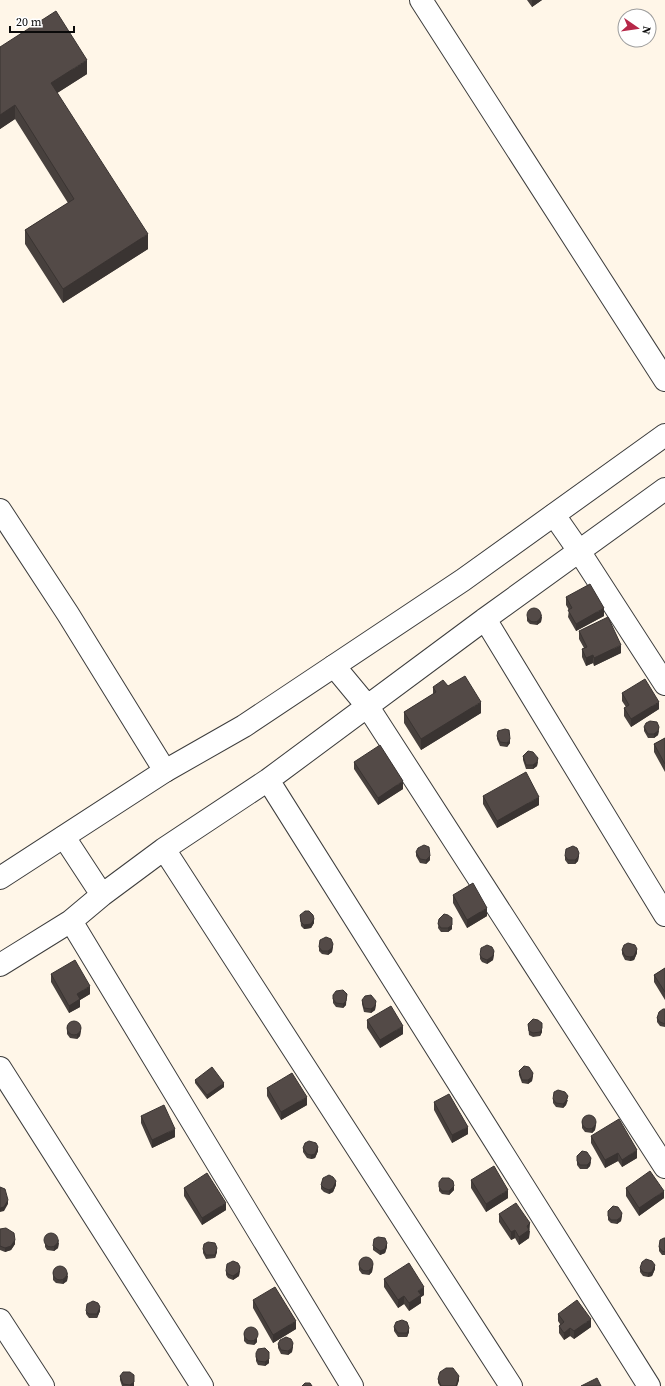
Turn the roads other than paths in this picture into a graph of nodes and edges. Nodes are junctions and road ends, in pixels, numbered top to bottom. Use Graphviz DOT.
graph roads {
  1 [pos="421,0"];
  2 [pos="665,380"];
  3 [pos="665,435"];
  4 [pos="665,489"];
  5 [pos="0,510"];
  6 [pos="554,515"];
  7 [pos="579,551"];
  8 [pos="485,619"];
  9 [pos="334,666"];
  10 [pos="665,684"];
  11 [pos="368,707"];
  12 [pos="164,771"];
  13 [pos="268,780"];
  14 [pos="64,837"];
  15 [pos="164,849"];
  16 [pos="0,878"];
  17 [pos="102,896"];
  18 [pos="665,915"];
  19 [pos="72,921"];
  20 [pos="0,965"];
  21 [pos="0,1068"];
  22 [pos="665,1167"];
  23 [pos="0,1320"];
  24 [pos="644,1384"];
  25 [pos="42,1386"];
  26 [pos="202,1386"];
  27 [pos="352,1386"];
  28 [pos="511,1386"];
  1 -- 2 [label="street"];
  3 -- 6 [label="street"];
  4 -- 7 [label="street"];
  5 -- 12 [label="street"];
  6 -- 7 [label="street"];
  6 -- 9 [label="street"];
  7 -- 8 [label="street"];
  7 -- 10 [label="street"];
  8 -- 11 [label="street"];
  8 -- 18 [label="street"];
  9 -- 11 [label="street"];
  9 -- 12 [label="street"];
  11 -- 13 [label="street"];
  11 -- 22 [label="street"];
  12 -- 14 [label="street"];
  13 -- 15 [label="street"];
  13 -- 24 [label="street"];
  14 -- 16 [label="street"];
  14 -- 17 [label="street"];
  15 -- 17 [label="street"];
  15 -- 28 [label="street"];
  17 -- 19 [label="street"];
  19 -- 20 [label="street"];
  19 -- 27 [label="street"];
  21 -- 26 [label="street"];
  23 -- 25 [label="street"];
}
